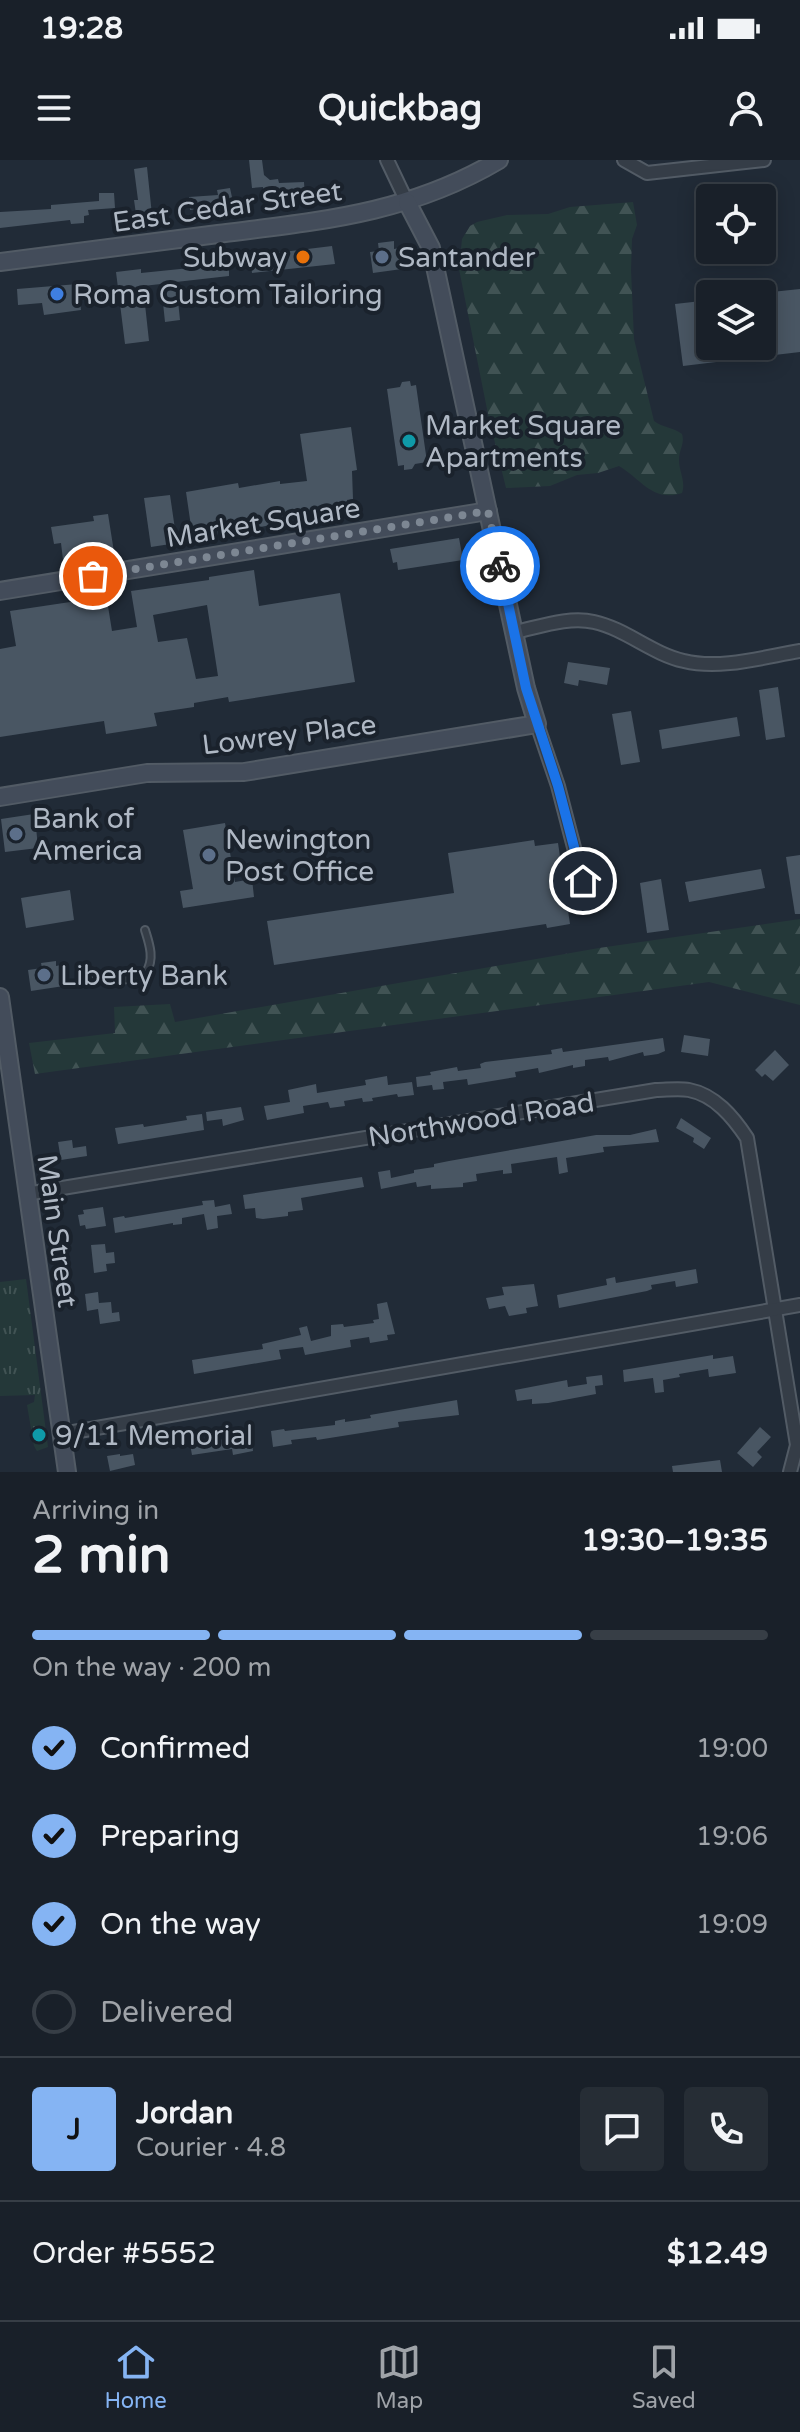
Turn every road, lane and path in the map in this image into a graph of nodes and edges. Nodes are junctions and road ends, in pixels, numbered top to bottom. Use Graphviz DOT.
graph roads {
  1 [pos="387,160"];
  2 [pos="499,160"];
  3 [pos="624,160"];
  4 [pos="764,160"];
  5 [pos="407,202"];
  6 [pos="0,262"];
  7 [pos="488,511"];
  8 [pos="0,591"];
  9 [pos="515,632"];
  10 [pos="800,651"];
  11 [pos="537,724"];
  12 [pos="0,797"];
  13 [pos="584,886"];
  14 [pos="145,930"];
  15 [pos="93,971"];
  16 [pos="0,997"];
  17 [pos="26,1194"];
  18 [pos="800,1305"];
  19 [pos="776,1309"];
  20 [pos="62,1434"];
  21 [pos="67,1472"];
  22 [pos="790,1472"];
  1 -- 5 [label="street"];
  2 -- 5 [label="street, East Cedar Street"];
  3 -- 4 [label="street"];
  5 -- 6 [label="street, East Cedar Street"];
  5 -- 7 [label="street"];
  7 -- 8 [label="street, Market Square"];
  7 -- 9 [label="street"];
  9 -- 10 [label="street"];
  9 -- 11 [label="street"];
  11 -- 12 [label="street, Lowrey Place"];
  11 -- 13 [label="street"];
  14 -- 15 [label="lane"];
  16 -- 17 [label="street, Main Street"];
  17 -- 19 [label="street, Northwood Road"];
  17 -- 20 [label="street, Main Street"];
  18 -- 19 [label="street"];
  19 -- 20 [label="street"];
  19 -- 22 [label="street, Northwood Road"];
  20 -- 21 [label="street, Main Street"];
}
